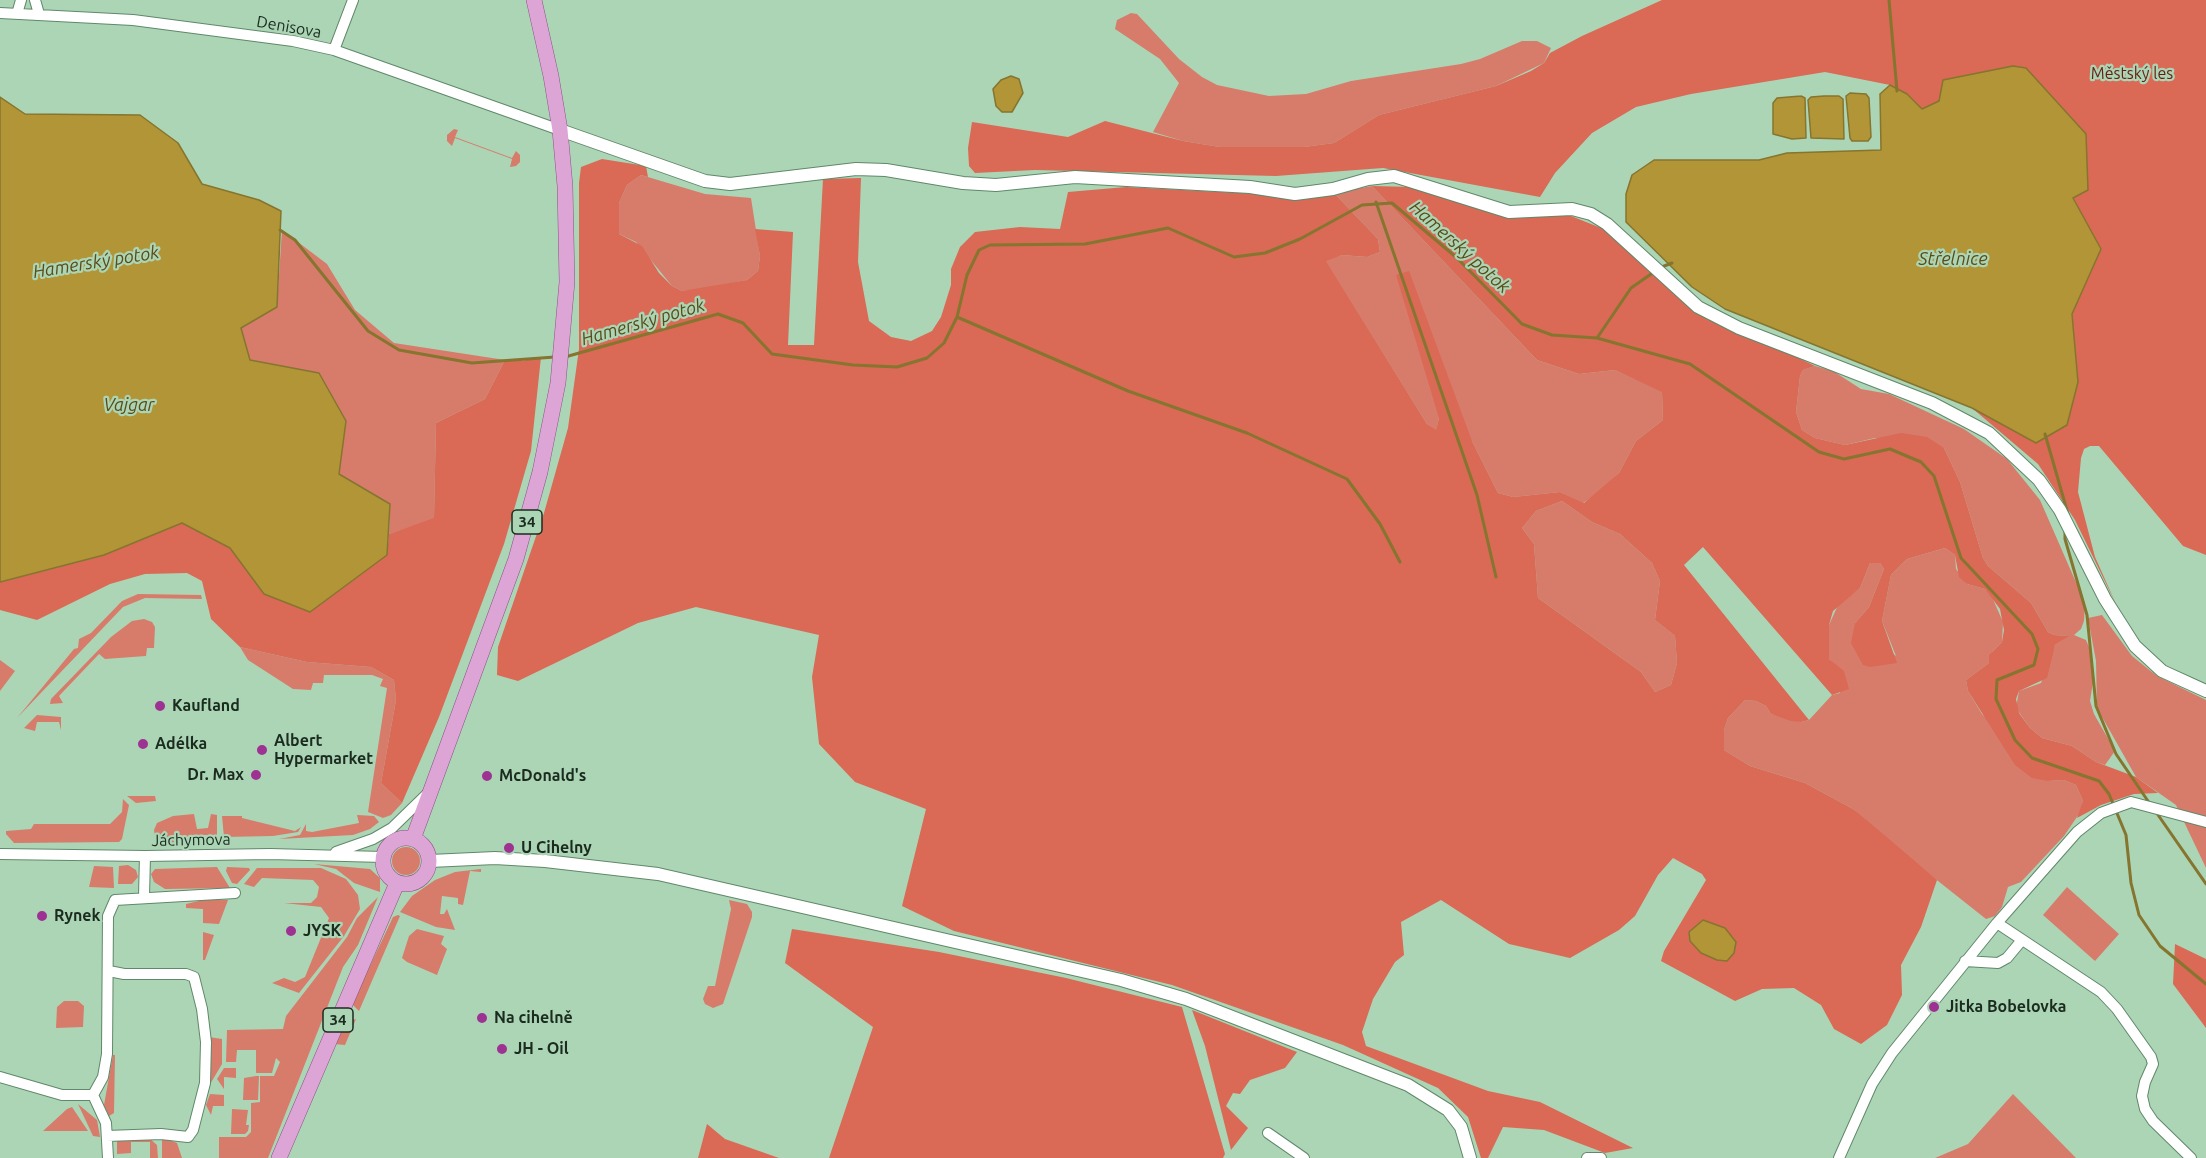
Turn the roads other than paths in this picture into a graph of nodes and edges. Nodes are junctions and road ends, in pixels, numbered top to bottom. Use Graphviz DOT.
graph roads {
  1 [pos="21,0"];
  2 [pos="35,0"];
  3 [pos="353,0"];
  4 [pos="534,0"];
  5 [pos="0,14"];
  6 [pos="17,14"];
  7 [pos="39,14"];
  8 [pos="333,50"];
  9 [pos="560,130"];
  10 [pos="2206,691"];
  11 [pos="432,789"];
  12 [pos="2206,822"];
  13 [pos="413,839"];
  14 [pos="0,854"];
  15 [pos="327,855"];
  16 [pos="145,856"];
  17 [pos="383,857"];
  18 [pos="430,861"];
  19 [pos="397,883"];
  20 [pos="235,892"];
  21 [pos="144,896"];
  22 [pos="1997,922"];
  23 [pos="2022,940"];
  24 [pos="1965,961"];
  25 [pos="109,971"];
  26 [pos="0,1077"];
  27 [pos="93,1095"];
  28 [pos="1268,1133"];
  29 [pos="107,1136"];
  30 [pos="108,1158"];
  31 [pos="279,1158"];
  32 [pos="1304,1158"];
  33 [pos="1470,1158"];
  34 [pos="1587,1158"];
  35 [pos="1601,1158"];
  36 [pos="1839,1158"];
  37 [pos="2191,1158"];
  1 -- 6 [label="street"];
  2 -- 7 [label="street"];
  3 -- 8 [label="street"];
  4 -- 9 [label="main road, 34"];
  5 -- 6 [label="street, Denisova"];
  6 -- 7 [label="street, Denisova"];
  7 -- 8 [label="street, Denisova"];
  8 -- 9 [label="street, Denisova"];
  9 -- 10 [label="street"];
  9 -- 11 [label="main road, 34"];
  11 -- 13 [label="main road, 34"];
  11 -- 15 [label="street"];
  12 -- 22 [label="street"];
  13 -- 17 [label="main road"];
  13 -- 18 [label="main road"];
  14 -- 16 [label="street, Jáchymova"];
  15 -- 16 [label="street, Jáchymova"];
  15 -- 17 [label="street, Jáchymova"];
  16 -- 21 [label="street"];
  17 -- 19 [label="main road"];
  18 -- 19 [label="main road"];
  18 -- 33 [label="street"];
  19 -- 31 [label="main road, 34"];
  20 -- 21 [label="street"];
  21 -- 25 [label="street"];
  22 -- 23 [label="street"];
  22 -- 24 [label="street"];
  23 -- 24 [label="street"];
  23 -- 37 [label="street"];
  24 -- 36 [label="street"];
  25 -- 27 [label="street"];
  25 -- 29 [label="street"];
  26 -- 27 [label="street"];
  27 -- 29 [label="street"];
  28 -- 32 [label="street"];
  29 -- 30 [label="street"];
  34 -- 35 [label="street"];
}
